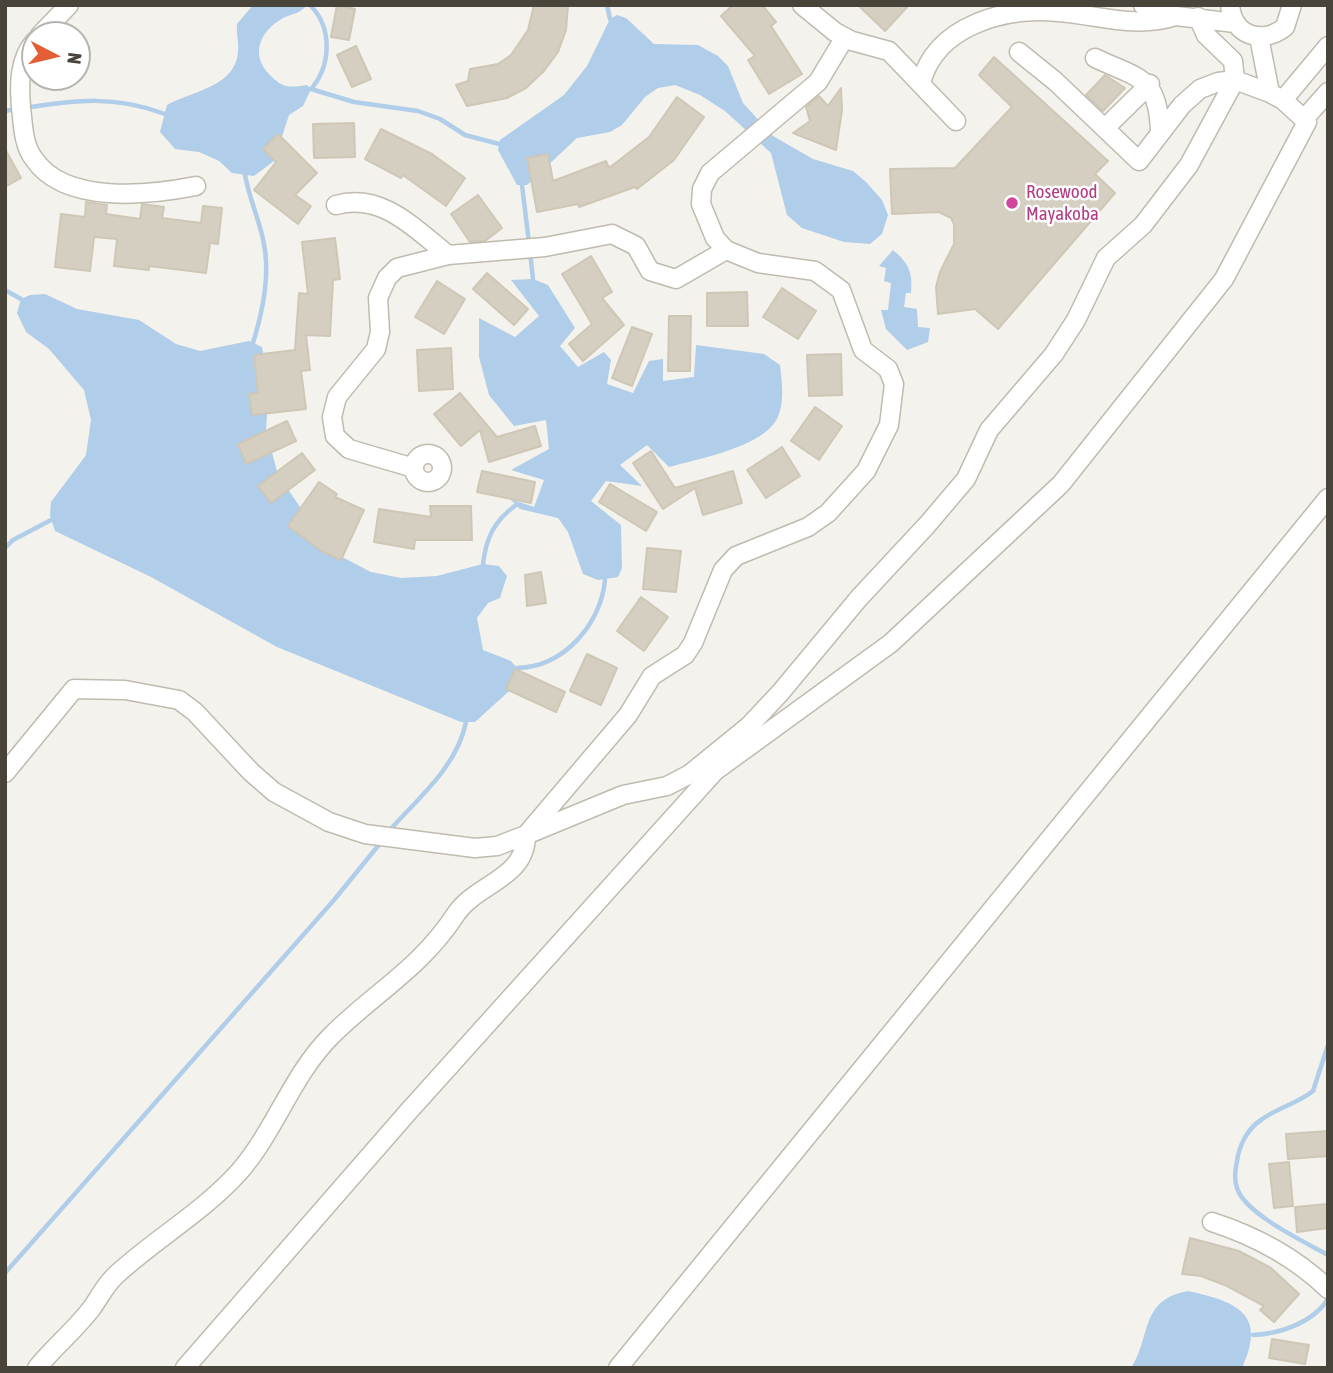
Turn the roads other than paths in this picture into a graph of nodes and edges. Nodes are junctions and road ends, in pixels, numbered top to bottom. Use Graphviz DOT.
graph roads {
  1 [pos="69,5"];
  2 [pos="803,5"];
  3 [pos="1143,5"];
  4 [pos="1230,5"];
  5 [pos="1294,6"];
  6 [pos="1028,9"];
  7 [pos="1189,14"];
  8 [pos="54,21"];
  9 [pos="1235,23"];
  10 [pos="845,37"];
  11 [pos="1259,37"];
  12 [pos="1328,47"];
  13 [pos="1019,52"];
  14 [pos="1095,58"];
  15 [pos="1235,80"];
  16 [pos="21,81"];
  17 [pos="921,83"];
  18 [pos="1150,85"];
  19 [pos="1328,92"];
  20 [pos="1276,96"];
  21 [pos="1305,118"];
  22 [pos="956,121"];
  23 [pos="1105,128"];
  24 [pos="1160,131"];
  25 [pos="196,186"];
  26 [pos="336,205"];
  27 [pos="726,250"];
  28 [pos="448,255"];
  29 [pos="414,468"];
  30 [pos="1328,498"];
  31 [pos="5,773"];
  32 [pos="526,835"];
  33 [pos="1212,1222"];
  34 [pos="1328,1289"];
  35 [pos="37,1368"];
  36 [pos="185,1368"];
  37 [pos="618,1368"];
  1 -- 8 [label="lane"];
  2 -- 10 [label="lane"];
  3 -- 7 [label="lane"];
  4 -- 9 [label="lane"];
  5 -- 11 [label="lane"];
  6 -- 7 [label="lane"];
  6 -- 17 [label="lane"];
  7 -- 9 [label="lane"];
  7 -- 15 [label="lane"];
  9 -- 11 [label="lane"];
  10 -- 17 [label="lane"];
  10 -- 27 [label="lane"];
  11 -- 20 [label="lane"];
  12 -- 20 [label="lane"];
  13 -- 23 [label="lane"];
  14 -- 18 [label="lane"];
  15 -- 20 [label="lane"];
  15 -- 24 [label="lane"];
  15 -- 32 [label="lane"];
  16 -- 25 [label="lane"];
  17 -- 22 [label="lane"];
  18 -- 23 [label="lane"];
  18 -- 24 [label="lane"];
  19 -- 21 [label="lane"];
  20 -- 21 [label="lane"];
  21 -- 36 [label="lane"];
  23 -- 24 [label="lane"];
  26 -- 28 [label="lane"];
  27 -- 28 [label="lane"];
  27 -- 32 [label="lane"];
  28 -- 29 [label="lane"];
  30 -- 37 [label="lane"];
  31 -- 32 [label="lane"];
  32 -- 35 [label="lane"];
  33 -- 34 [label="lane"];
}
